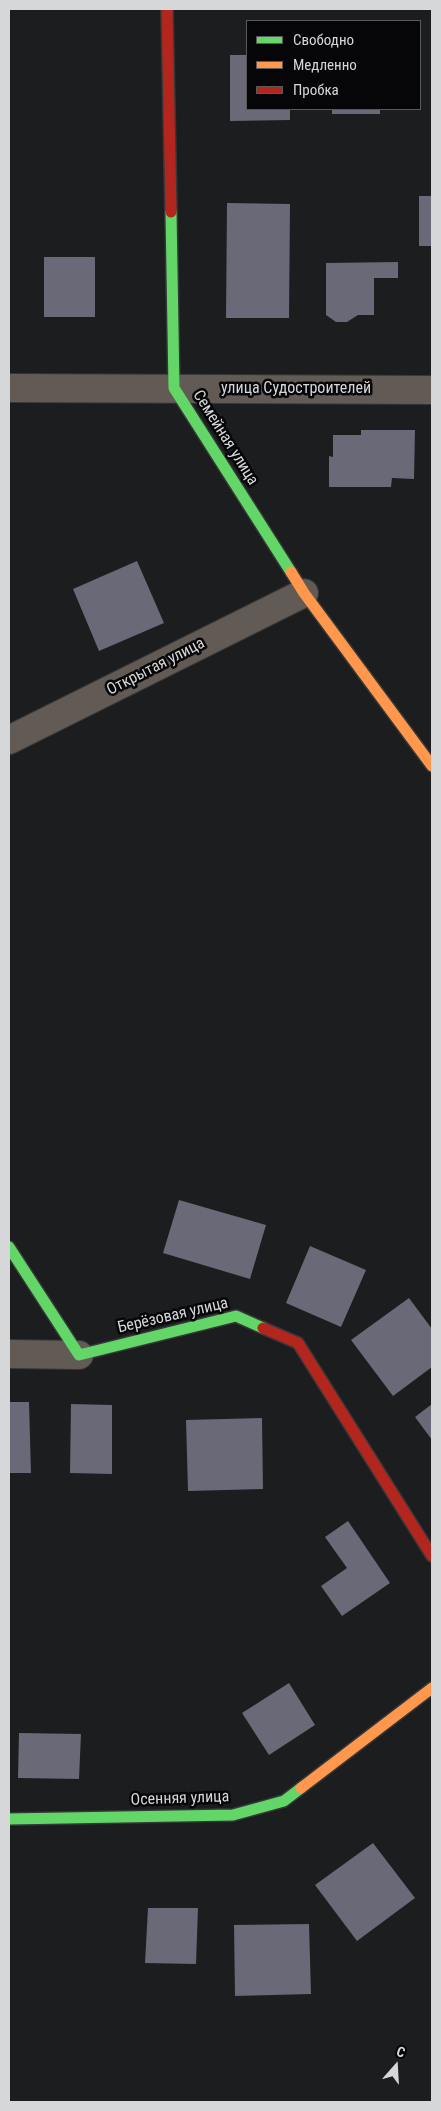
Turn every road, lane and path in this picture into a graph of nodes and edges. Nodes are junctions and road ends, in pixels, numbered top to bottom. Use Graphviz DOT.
graph roads {
  1 [pos="167,9"];
  2 [pos="9,388"];
  3 [pos="174,388"];
  4 [pos="432,390"];
  5 [pos="304,593"];
  6 [pos="9,740"];
  7 [pos="432,766"];
  8 [pos="9,1247"];
  9 [pos="9,1354"];
  10 [pos="79,1355"];
  11 [pos="432,1556"];
  12 [pos="432,1688"];
  13 [pos="9,1819"];
  1 -- 3 [label="street, Семейная улица"];
  2 -- 3 [label="street, улица Судостроителей"];
  3 -- 4 [label="street, улица Судостроителей"];
  3 -- 5 [label="street, Семейная улица"];
  5 -- 6 [label="street, Открытая улица"];
  5 -- 7 [label="street, Семейная улица"];
  8 -- 10 [label="street"];
  9 -- 10 [label="street"];
  10 -- 11 [label="street, Берёзовая улица"];
  12 -- 13 [label="street, Осенняя улица"];
}
